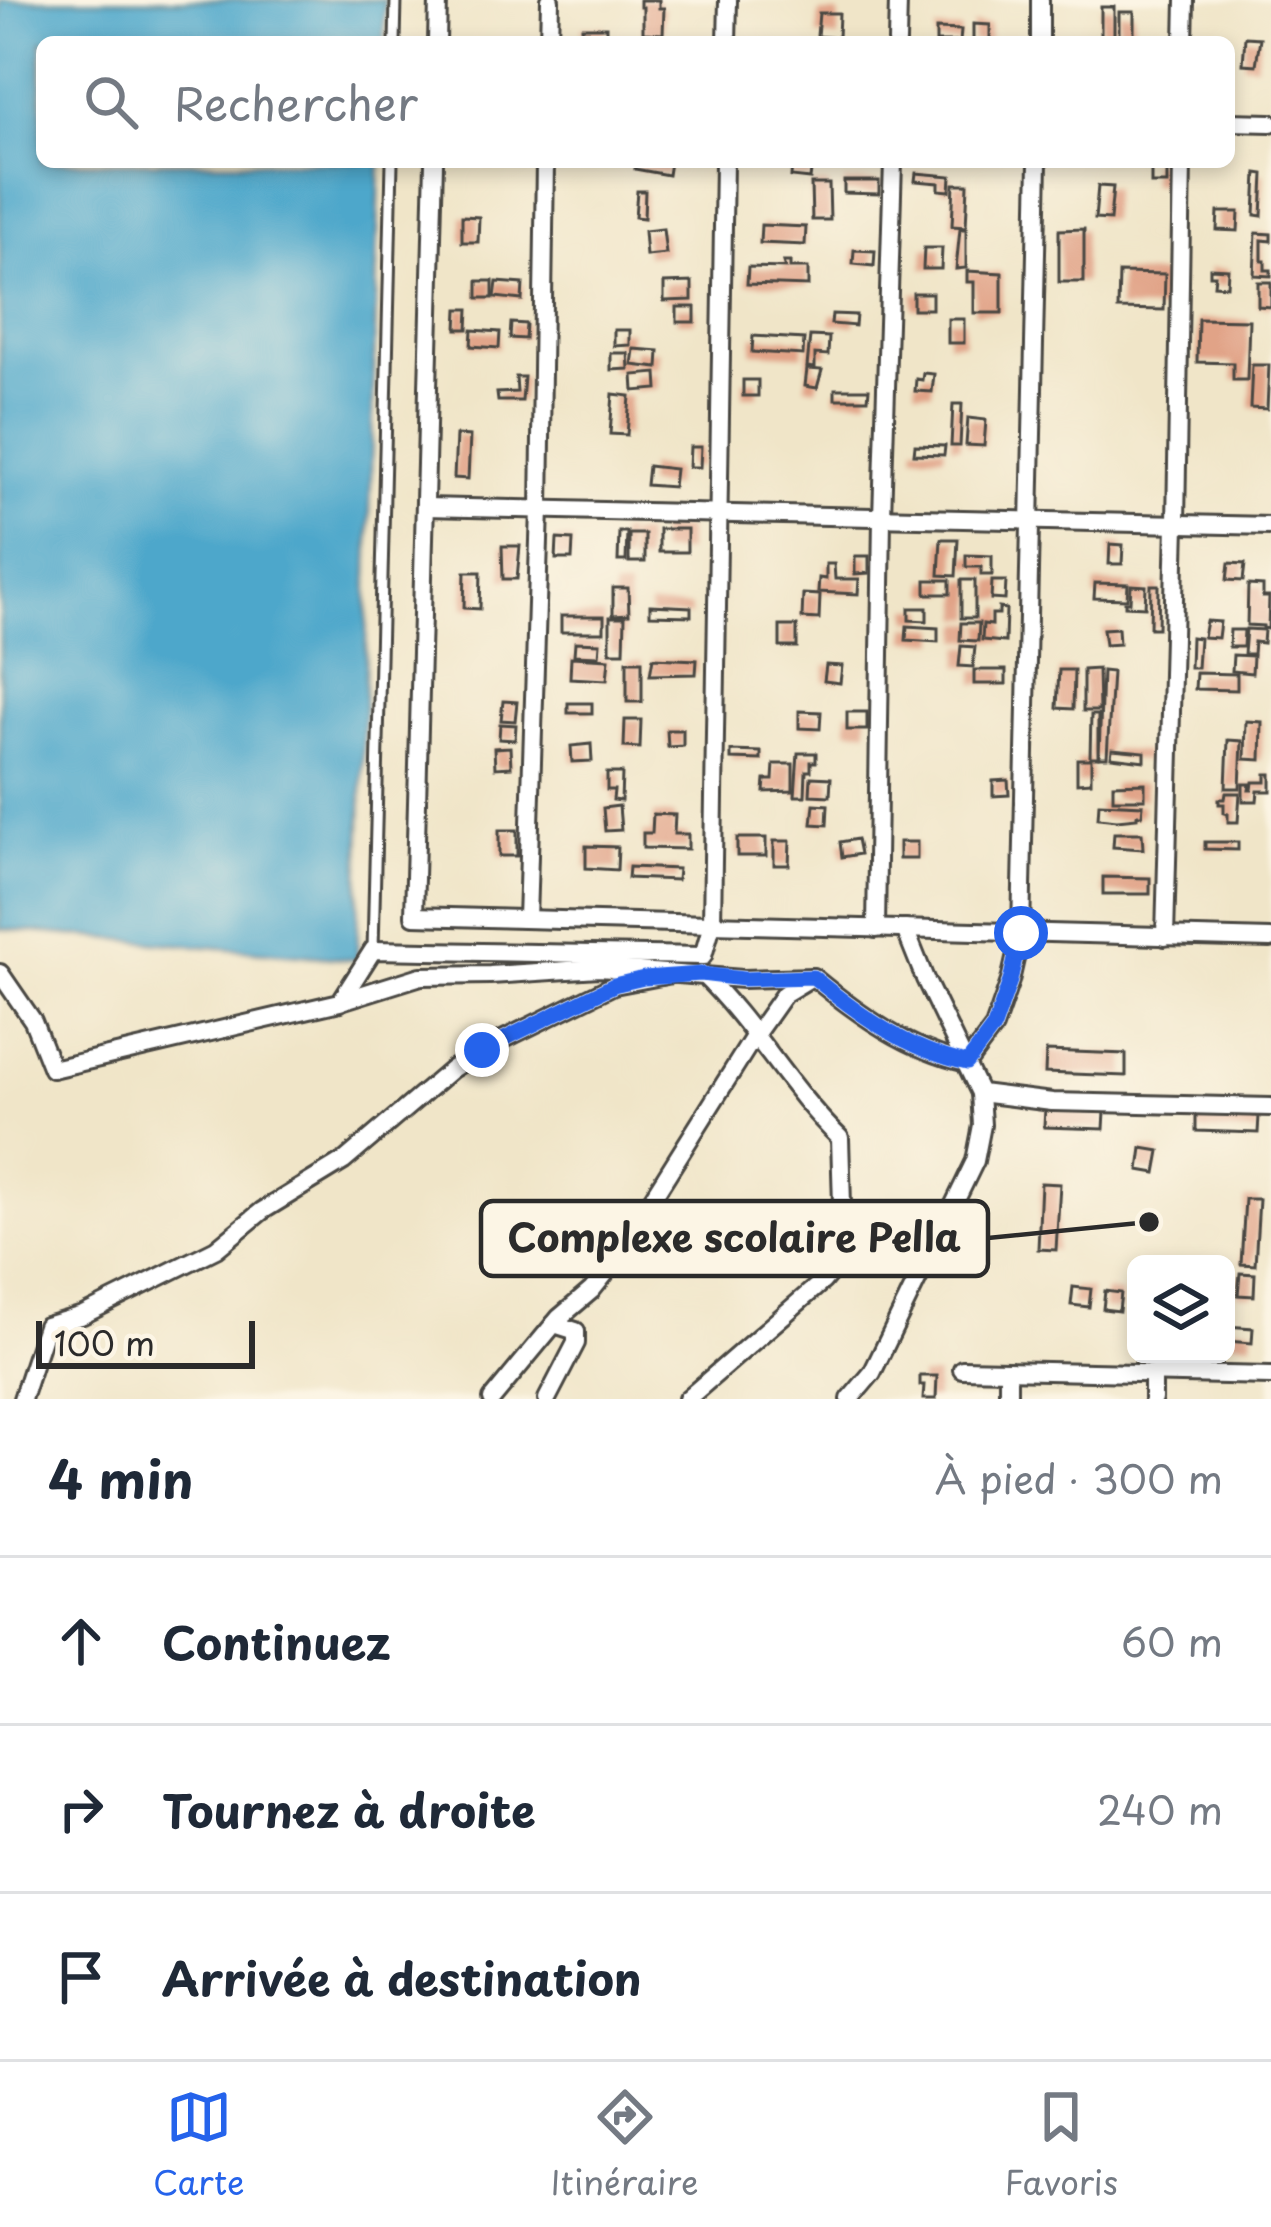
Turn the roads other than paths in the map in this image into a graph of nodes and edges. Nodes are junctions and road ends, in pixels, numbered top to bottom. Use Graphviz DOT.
graph roads {
  1 [pos="396,0"];
  2 [pos="438,0"];
  3 [pos="550,0"];
  4 [pos="728,0"];
  5 [pos="898,0"];
  6 [pos="1040,0"];
  7 [pos="1185,0"];
  8 [pos="395,36"];
  9 [pos="437,36"];
  10 [pos="549,36"];
  11 [pos="727,36"];
  12 [pos="897,36"];
  13 [pos="1040,36"];
  14 [pos="1184,36"];
  15 [pos="1235,122"];
  16 [pos="1271,123"];
  17 [pos="392,168"];
  18 [pos="434,168"];
  19 [pos="545,168"];
  20 [pos="724,168"];
  21 [pos="893,168"];
  22 [pos="1038,168"];
  23 [pos="1182,168"];
  24 [pos="425,507"];
  25 [pos="540,509"];
  26 [pos="717,514"];
  27 [pos="882,518"];
  28 [pos="1030,521"];
  29 [pos="1176,524"];
  30 [pos="1271,526"];
  31 [pos="527,919"];
  32 [pos="712,924"];
  33 [pos="876,928"];
  34 [pos="904,929"];
  35 [pos="1021,933"];
  36 [pos="1165,937"];
  37 [pos="1271,939"];
  38 [pos="374,950"];
  39 [pos="0,974"];
  40 [pos="672,974"];
  41 [pos="701,974"];
  42 [pos="813,977"];
  43 [pos="340,1002"];
  44 [pos="755,1035"];
  45 [pos="967,1063"];
  46 [pos="980,1093"];
  47 [pos="1271,1107"];
  48 [pos="554,1324"];
  49 [pos="962,1369"];
  50 [pos="1008,1371"];
  51 [pos="1154,1373"];
  52 [pos="1271,1376"];
  53 [pos="22,1399"];
  54 [pos="492,1399"];
  55 [pos="547,1399"];
  56 [pos="687,1399"];
  57 [pos="850,1399"];
  58 [pos="1007,1399"];
  59 [pos="1153,1399"];
  1 -- 8 [label="lane"];
  2 -- 9 [label="street"];
  3 -- 10 [label="street"];
  4 -- 11 [label="street"];
  5 -- 12 [label="street"];
  6 -- 13 [label="street"];
  7 -- 14 [label="street"];
  15 -- 16 [label="street"];
  17 -- 38 [label="lane"];
  18 -- 24 [label="street"];
  19 -- 25 [label="street"];
  20 -- 26 [label="street"];
  21 -- 27 [label="street"];
  22 -- 28 [label="street"];
  23 -- 29 [label="street"];
  24 -- 25 [label="street"];
  24 -- 31 [label="street"];
  25 -- 26 [label="street"];
  25 -- 31 [label="street"];
  26 -- 27 [label="street"];
  26 -- 32 [label="street"];
  27 -- 28 [label="street"];
  27 -- 33 [label="street"];
  28 -- 29 [label="street"];
  28 -- 35 [label="street"];
  29 -- 30 [label="street"];
  29 -- 36 [label="street"];
  31 -- 32 [label="street"];
  32 -- 33 [label="street"];
  32 -- 38 [label="street"];
  33 -- 34 [label="street"];
  34 -- 35 [label="street"];
  34 -- 45 [label="street"];
  35 -- 36 [label="street"];
  35 -- 45 [label="street"];
  36 -- 37 [label="street"];
  38 -- 43 [label="street"];
  39 -- 43 [label="street"];
  40 -- 41 [label="street"];
  40 -- 43 [label="street"];
  40 -- 53 [label="street"];
  41 -- 42 [label="street"];
  41 -- 44 [label="street"];
  42 -- 44 [label="street"];
  42 -- 45 [label="street"];
  44 -- 48 [label="street"];
  44 -- 56 [label="street"];
  45 -- 46 [label="street"];
  46 -- 47 [label="street"];
  46 -- 57 [label="street"];
  48 -- 54 [label="street"];
  48 -- 55 [label="street"];
  49 -- 50 [label="street"];
  50 -- 51 [label="street"];
  50 -- 58 [label="street"];
  51 -- 52 [label="street"];
  51 -- 59 [label="street"];
}
